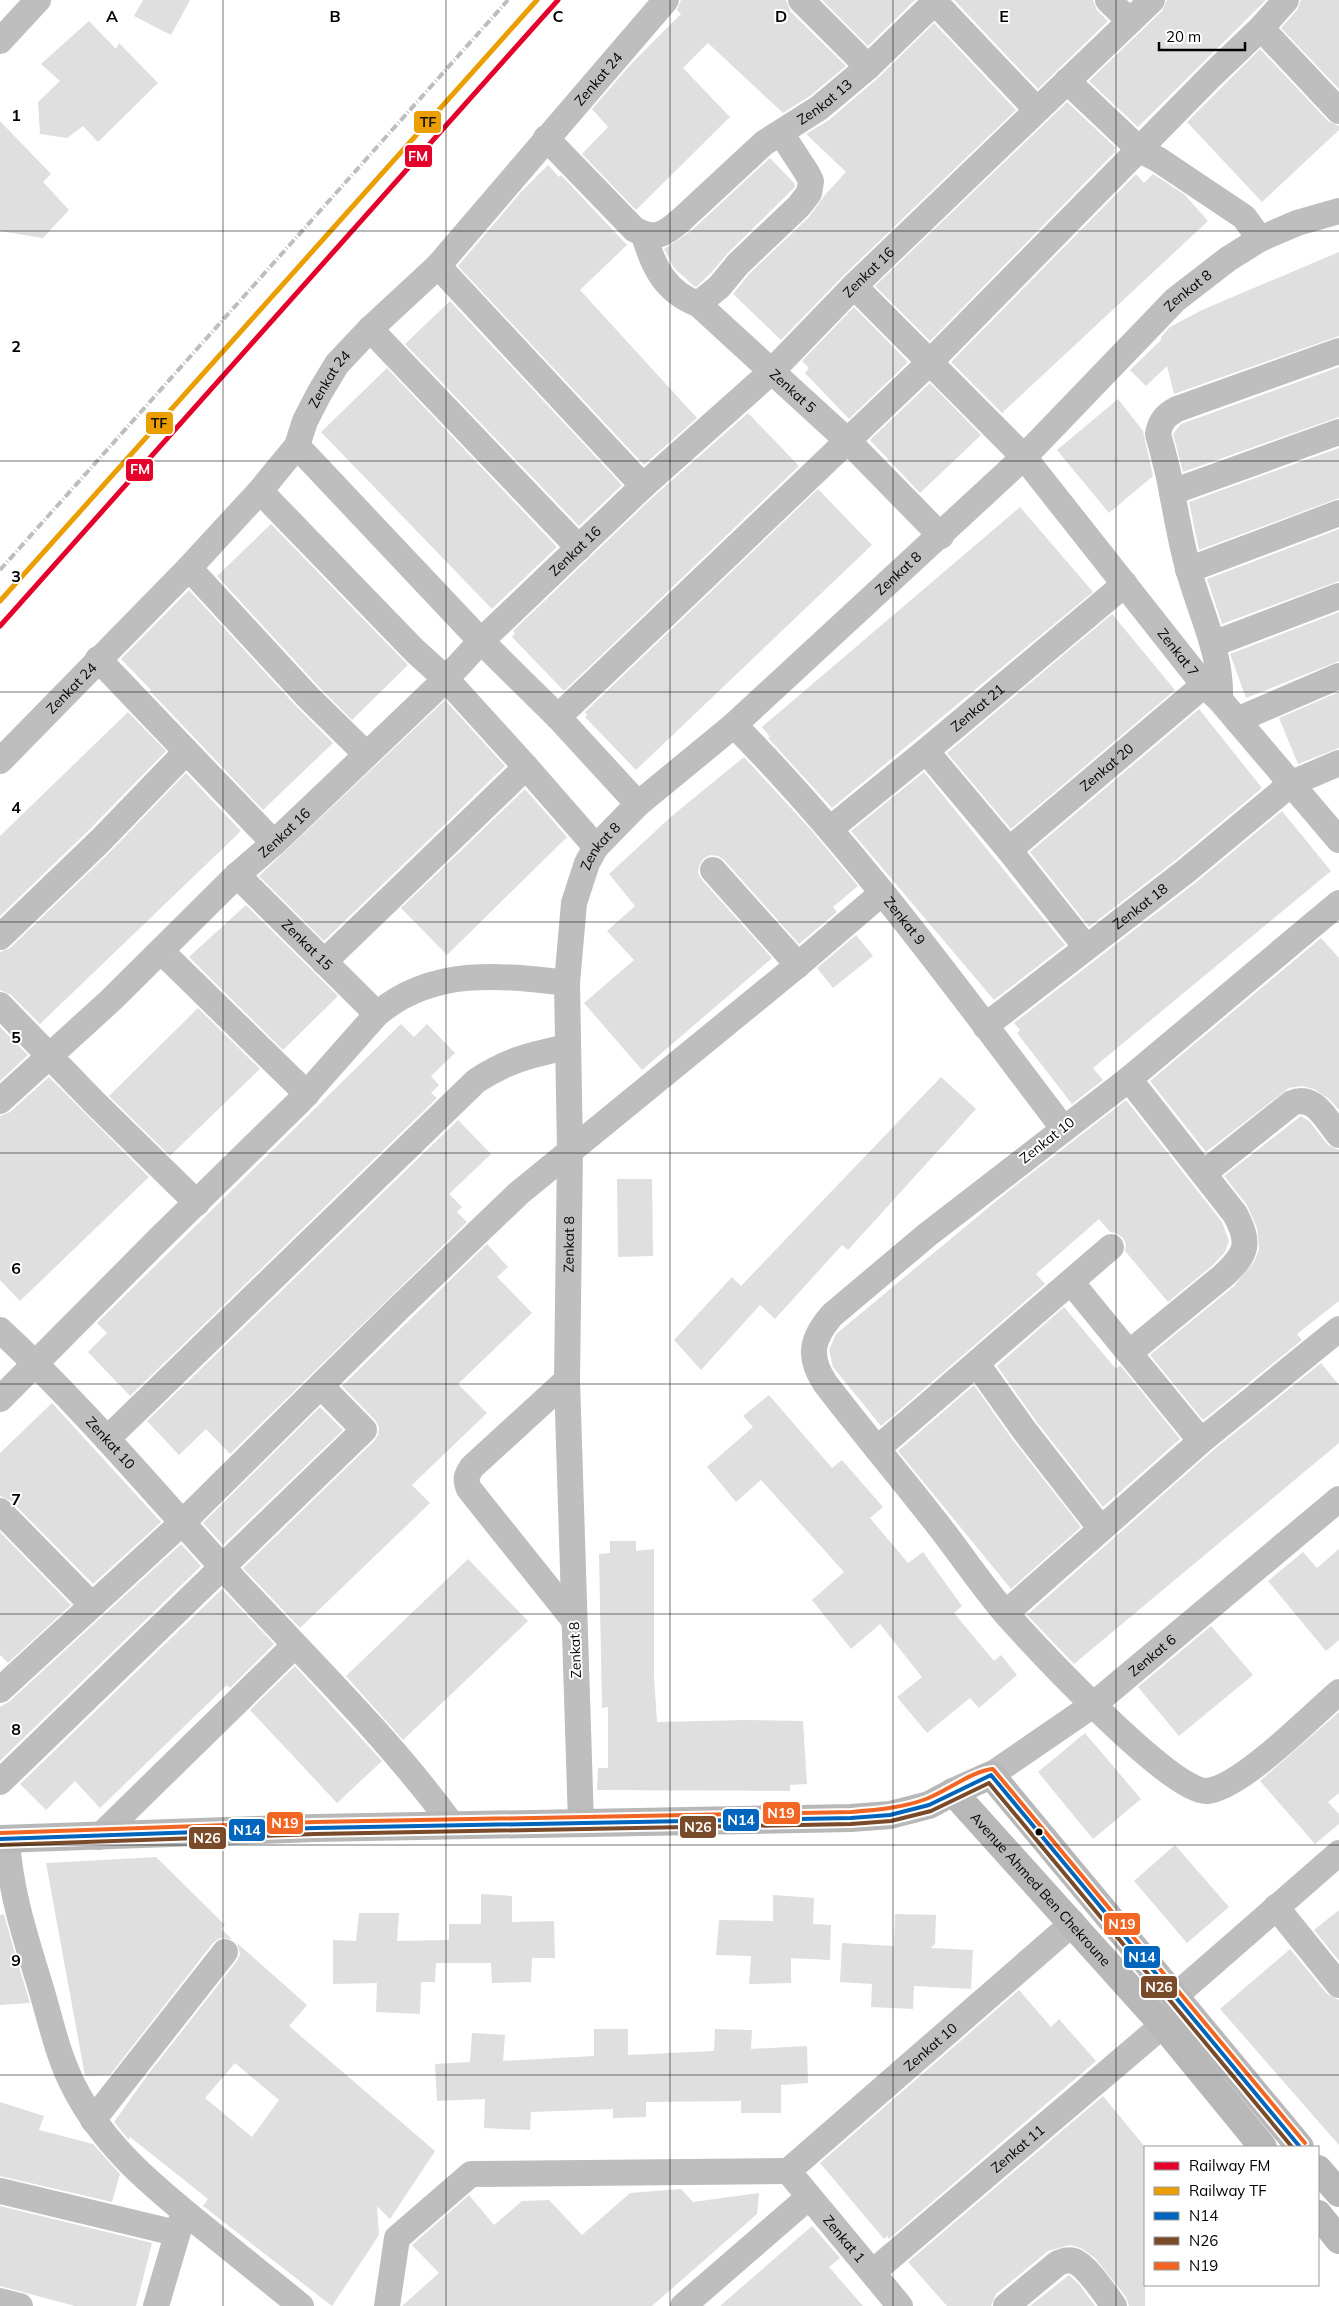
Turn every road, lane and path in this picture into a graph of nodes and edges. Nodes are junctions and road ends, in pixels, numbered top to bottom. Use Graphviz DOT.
graph roads {
  1 [pos="38,0"];
  2 [pos="666,0"];
  3 [pos="801,0"];
  4 [pos="1108,0"];
  5 [pos="1152,0"];
  6 [pos="1286,0"];
  7 [pos="935,1"];
  8 [pos="1130,21"];
  9 [pos="1261,28"];
  10 [pos="0,41"];
  11 [pos="868,67"];
  12 [pos="1067,81"];
  13 [pos="1037,110"];
  14 [pos="1339,111"];
  15 [pos="781,133"];
  16 [pos="546,138"];
  17 [pos="1140,150"];
  18 [pos="1339,211"];
  19 [pos="644,235"];
  20 [pos="1260,239"];
  21 [pos="438,266"];
  22 [pos="854,286"];
  23 [pos="698,304"];
  24 [pos="370,329"];
  25 [pos="1339,351"];
  26 [pos="930,363"];
  27 [pos="771,372"];
  28 [pos="1339,432"];
  29 [pos="849,442"];
  30 [pos="297,446"];
  31 [pos="1024,457"];
  32 [pos="643,486"];
  33 [pos="260,491"];
  34 [pos="1172,492"];
  35 [pos="1339,513"];
  36 [pos="941,536"];
  37 [pos="579,548"];
  38 [pos="189,568"];
  39 [pos="1188,570"];
  40 [pos="1125,584"];
  41 [pos="1339,596"];
  42 [pos="481,641"];
  43 [pos="1213,644"];
  44 [pos="98,659"];
  45 [pos="1339,676"];
  46 [pos="446,679"];
  47 [pos="1212,692"];
  48 [pos="558,717"];
  49 [pos="1237,720"];
  50 [pos="734,725"];
  51 [pos="926,751"];
  52 [pos="186,752"];
  53 [pos="366,754"];
  54 [pos="0,761"];
  55 [pos="1339,764"];
  56 [pos="526,767"];
  57 [pos="1292,783"];
  58 [pos="638,804"];
  59 [pos="830,829"];
  60 [pos="1339,840"];
  61 [pos="274,843"];
  62 [pos="596,847"];
  63 [pos="1009,850"];
  64 [pos="714,870"];
  65 [pos="237,875"];
  66 [pos="882,893"];
  67 [pos="1339,902"];
  68 [pos="0,937"];
  69 [pos="1086,947"];
  70 [pos="161,951"];
  71 [pos="324,962"];
  72 [pos="798,965"];
  73 [pos="567,983"];
  74 [pos="0,1005"];
  75 [pos="378,1014"];
  76 [pos="985,1026"];
  77 [pos="567,1047"];
  78 [pos="51,1057"];
  79 [pos="1129,1079"];
  80 [pos="307,1094"];
  81 [pos="0,1101"];
  82 [pos="1063,1128"];
  83 [pos="1339,1135"];
  84 [pos="570,1150"];
  85 [pos="1204,1173"];
  86 [pos="197,1204"];
  87 [pos="1112,1247"];
  88 [pos="1071,1282"];
  89 [pos="0,1330"];
  90 [pos="1335,1341"];
  91 [pos="1129,1353"];
  92 [pos="36,1363"];
  93 [pos="977,1364"];
  94 [pos="566,1380"];
  95 [pos="321,1386"];
  96 [pos="0,1399"];
  97 [pos="107,1439"];
  98 [pos="1201,1441"];
  99 [pos="878,1449"];
  100 [pos="1339,1499"];
  101 [pos="0,1511"];
  102 [pos="183,1522"];
  103 [pos="1101,1529"];
  104 [pos="223,1568"];
  105 [pos="92,1605"];
  106 [pos="1006,1614"];
  107 [pos="573,1619"];
  108 [pos="295,1645"];
  109 [pos="0,1689"];
  110 [pos="1339,1692"];
  111 [pos="1093,1705"];
  112 [pos="991,1775"];
  113 [pos="0,1782"];
  114 [pos="953,1792"];
  115 [pos="581,1823"];
  116 [pos="453,1826"];
  117 [pos="99,1837"];
  118 [pos="4,1839"];
  119 [pos="1339,1853"];
  120 [pos="1276,1907"];
  121 [pos="1073,1923"];
  122 [pos="225,1952"];
  123 [pos="1339,1985"];
  124 [pos="1174,1997"];
  125 [pos="1163,2025"];
  126 [pos="93,2120"];
  127 [pos="1262,2146"];
  128 [pos="1299,2146"];
  129 [pos="1319,2170"];
  130 [pos="788,2171"];
  131 [pos="0,2191"];
  132 [pos="1339,2193"];
  133 [pos="809,2197"];
  134 [pos="1319,2215"];
  135 [pos="180,2222"];
  136 [pos="1339,2240"];
  137 [pos="873,2272"];
  138 [pos="0,2301"];
  139 [pos="889,2302"];
  140 [pos="20,2306"];
  141 [pos="156,2306"];
  142 [pos="301,2306"];
  143 [pos="387,2306"];
  144 [pos="683,2306"];
  145 [pos="1006,2306"];
  146 [pos="1114,2306"];
  1 -- 10 [label="street"];
  2 -- 16 [label="street, Zenkat 24"];
  3 -- 11 [label="street"];
  4 -- 8 [label="street"];
  5 -- 8 [label="street, Zenkat 16"];
  6 -- 9 [label="street"];
  7 -- 11 [label="street, Zenkat 13"];
  7 -- 13 [label="street"];
  8 -- 12 [label="street, Zenkat 16"];
  9 -- 14 [label="street"];
  9 -- 17 [label="street"];
  11 -- 15 [label="street, Zenkat 13"];
  12 -- 13 [label="street, Zenkat 16"];
  12 -- 17 [label="street"];
  13 -- 22 [label="street, Zenkat 16"];
  15 -- 19 [label="street, Zenkat 13"];
  15 -- 23 [label="street"];
  16 -- 19 [label="street"];
  16 -- 21 [label="street, Zenkat 24"];
  17 -- 20 [label="street"];
  17 -- 26 [label="street"];
  18 -- 20 [label="street, Zenkat 8"];
  19 -- 23 [label="street, Zenkat 5"];
  20 -- 31 [label="street, Zenkat 8"];
  21 -- 24 [label="street, Zenkat 24"];
  21 -- 32 [label="street"];
  22 -- 26 [label="street, Zenkat 7"];
  22 -- 27 [label="street, Zenkat 16"];
  23 -- 27 [label="street, Zenkat 5"];
  24 -- 30 [label="street, Zenkat 24"];
  24 -- 37 [label="street"];
  25 -- 34 [label="street"];
  26 -- 29 [label="street"];
  26 -- 31 [label="street, Zenkat 7"];
  27 -- 29 [label="street, Zenkat 5"];
  27 -- 32 [label="street, Zenkat 16"];
  28 -- 34 [label="street"];
  29 -- 36 [label="street, Zenkat 5"];
  29 -- 48 [label="street"];
  30 -- 33 [label="street, Zenkat 24"];
  30 -- 42 [label="street"];
  31 -- 36 [label="street, Zenkat 8"];
  31 -- 40 [label="street, Zenkat 7"];
  32 -- 37 [label="street, Zenkat 16"];
  33 -- 38 [label="street, Zenkat 24"];
  33 -- 46 [label="street"];
  34 -- 39 [label="street"];
  35 -- 39 [label="street"];
  36 -- 50 [label="street, Zenkat 8"];
  37 -- 42 [label="street, Zenkat 16"];
  38 -- 44 [label="street, Zenkat 24"];
  38 -- 53 [label="street"];
  39 -- 43 [label="street"];
  40 -- 47 [label="street, Zenkat 7"];
  40 -- 51 [label="street, Zenkat 21"];
  41 -- 43 [label="street"];
  42 -- 46 [label="street, Zenkat 16"];
  42 -- 48 [label="street"];
  43 -- 47 [label="street"];
  44 -- 52 [label="street"];
  44 -- 54 [label="street, Zenkat 24"];
  45 -- 49 [label="street"];
  46 -- 53 [label="street, Zenkat 16"];
  46 -- 56 [label="street"];
  47 -- 49 [label="street, Zenkat 7"];
  47 -- 63 [label="street, Zenkat 20"];
  48 -- 58 [label="street"];
  49 -- 57 [label="street, Zenkat 7"];
  50 -- 58 [label="street, Zenkat 8"];
  50 -- 59 [label="street, Zenkat 9"];
  51 -- 59 [label="street, Zenkat 21"];
  51 -- 63 [label="street"];
  52 -- 61 [label="street"];
  52 -- 68 [label="street"];
  53 -- 61 [label="street, Zenkat 16"];
  55 -- 57 [label="street, Zenkat 18"];
  56 -- 62 [label="street"];
  56 -- 71 [label="street"];
  57 -- 60 [label="street, Zenkat 7"];
  57 -- 69 [label="street, Zenkat 18"];
  58 -- 62 [label="street, Zenkat 8"];
  59 -- 66 [label="street, Zenkat 9"];
  61 -- 65 [label="street, Zenkat 16"];
  62 -- 73 [label="street, Zenkat 8"];
  63 -- 69 [label="street"];
  64 -- 72 [label="street"];
  65 -- 70 [label="street, Zenkat 16"];
  65 -- 71 [label="street, Zenkat 15"];
  66 -- 72 [label="street"];
  66 -- 76 [label="street, Zenkat 9"];
  67 -- 79 [label="street, Zenkat 10"];
  69 -- 76 [label="street, Zenkat 18"];
  70 -- 78 [label="street, Zenkat 16"];
  70 -- 80 [label="street"];
  71 -- 75 [label="street, Zenkat 15"];
  72 -- 84 [label="street"];
  73 -- 75 [label="street"];
  73 -- 77 [label="street, Zenkat 8"];
  74 -- 78 [label="street"];
  75 -- 80 [label="street"];
  76 -- 82 [label="street, Zenkat 9"];
  77 -- 84 [label="street, Zenkat 8"];
  77 -- 97 [label="street"];
  78 -- 81 [label="street, Zenkat 16"];
  78 -- 86 [label="street"];
  79 -- 82 [label="street, Zenkat 10"];
  79 -- 85 [label="street"];
  80 -- 86 [label="street"];
  82 -- 99 [label="street, Zenkat 10"];
  83 -- 85 [label="street"];
  84 -- 94 [label="street, Zenkat 8"];
  84 -- 95 [label="street"];
  85 -- 91 [label="street"];
  86 -- 92 [label="street"];
  87 -- 88 [label="street"];
  88 -- 91 [label="street"];
  88 -- 93 [label="street"];
  89 -- 92 [label="street, Zenkat 10"];
  90 -- 98 [label="street"];
  91 -- 98 [label="street"];
  92 -- 96 [label="street"];
  92 -- 97 [label="street, Zenkat 10"];
  93 -- 99 [label="street"];
  93 -- 103 [label="street"];
  94 -- 107 [label="street, Zenkat 8"];
  94 -- 107 [label="street"];
  95 -- 102 [label="street"];
  95 -- 104 [label="street"];
  97 -- 102 [label="street, Zenkat 10"];
  98 -- 103 [label="street"];
  99 -- 106 [label="street, Zenkat 10"];
  100 -- 111 [label="street, Zenkat 6"];
  101 -- 105 [label="street"];
  102 -- 104 [label="street, Zenkat 10"];
  102 -- 105 [label="street"];
  103 -- 106 [label="street"];
  104 -- 108 [label="street, Zenkat 10"];
  104 -- 113 [label="street"];
  105 -- 109 [label="street"];
  106 -- 111 [label="street, Zenkat 10"];
  107 -- 115 [label="street, Zenkat 8"];
  108 -- 116 [label="street, Zenkat 10"];
  108 -- 117 [label="street"];
  110 -- 111 [label="street, Zenkat 10"];
  111 -- 112 [label="street, Zenkat 6"];
  112 -- 114 [label="main road, Zenkat 6"];
  112 -- 124 [label="main road"];
  114 -- 115 [label="main road"];
  114 -- 121 [label="main road, Avenue Ahmed Ben Chekroune"];
  115 -- 116 [label="main road"];
  116 -- 117 [label="main road"];
  117 -- 118 [label="main road"];
  118 -- 126 [label="street"];
  119 -- 120 [label="street"];
  120 -- 123 [label="street"];
  120 -- 124 [label="street"];
  121 -- 125 [label="main road, Avenue Ahmed Ben Chekroune"];
  121 -- 130 [label="street, Zenkat 10"];
  122 -- 126 [label="street"];
  124 -- 128 [label="main road"];
  125 -- 127 [label="main road, Avenue Ahmed Ben Chekroune"];
  125 -- 137 [label="street, Zenkat 11"];
  126 -- 135 [label="street"];
  129 -- 132 [label="main road"];
  130 -- 133 [label="street, Zenkat 1"];
  130 -- 143 [label="street"];
  131 -- 135 [label="street"];
  133 -- 137 [label="street, Zenkat 1"];
  133 -- 144 [label="street"];
  134 -- 136 [label="main road"];
  135 -- 141 [label="street"];
  135 -- 142 [label="street"];
  137 -- 139 [label="street, Zenkat 1"];
  138 -- 140 [label="street"];
  145 -- 146 [label="street"];
}
